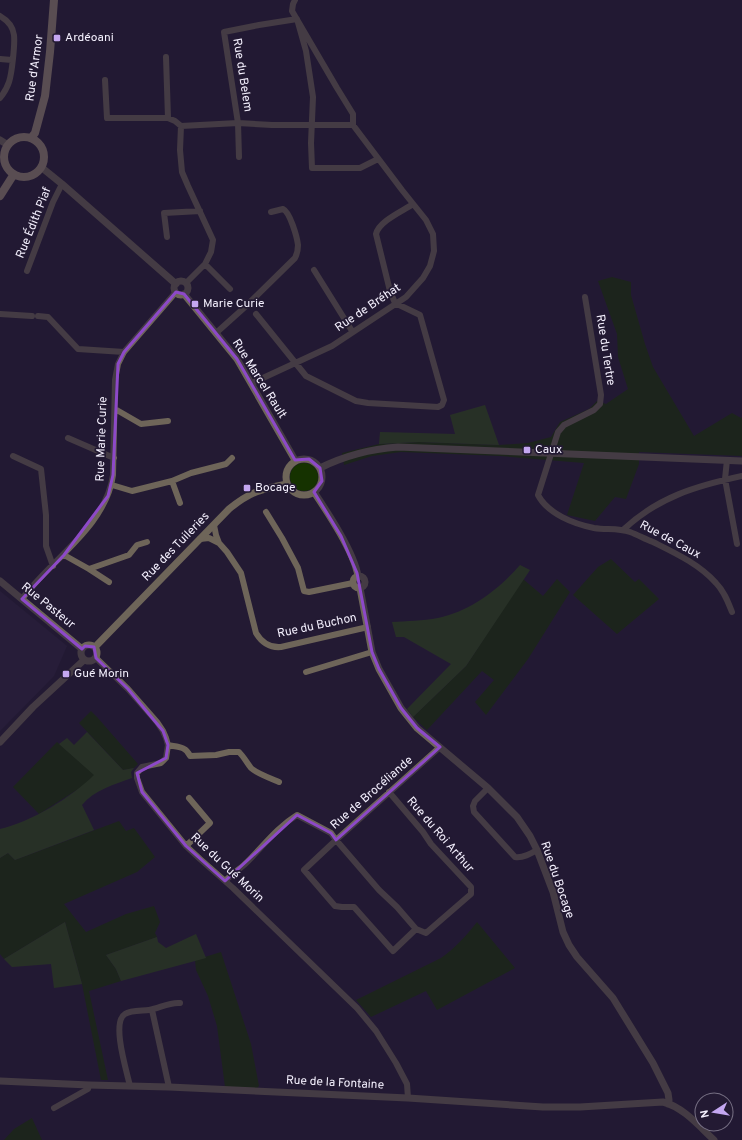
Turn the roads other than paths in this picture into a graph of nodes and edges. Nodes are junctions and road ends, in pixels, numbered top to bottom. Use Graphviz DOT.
graph roads {
  1 [pos="54,0"];
  2 [pos="295,0"];
  3 [pos="0,16"];
  4 [pos="297,19"];
  5 [pos="166,57"];
  6 [pos="0,59"];
  7 [pos="12,60"];
  8 [pos="105,80"];
  9 [pos="0,98"];
  10 [pos="168,118"];
  11 [pos="238,123"];
  12 [pos="312,125"];
  13 [pos="353,125"];
  14 [pos="181,126"];
  15 [pos="31,138"];
  16 [pos="0,140"];
  17 [pos="8,145"];
  18 [pos="239,157"];
  19 [pos="378,159"];
  20 [pos="41,167"];
  21 [pos="14,174"];
  22 [pos="62,184"];
  23 [pos="0,196"];
  24 [pos="413,204"];
  25 [pos="200,211"];
  26 [pos="271,212"];
  27 [pos="167,237"];
  28 [pos="205,264"];
  29 [pos="314,270"];
  30 [pos="27,271"];
  31 [pos="186,283"];
  32 [pos="176,284"];
  33 [pos="230,289"];
  34 [pos="176,292"];
  35 [pos="184,294"];
  36 [pos="585,297"];
  37 [pos="395,303"];
  38 [pos="0,314"];
  39 [pos="256,314"];
  40 [pos="352,331"];
  41 [pos="216,333"];
  42 [pos="124,352"];
  43 [pos="295,362"];
  44 [pos="252,383"];
  45 [pos="115,409"];
  46 [pos="168,421"];
  47 [pos="68,438"];
  48 [pos="551,454"];
  49 [pos="14,456"];
  50 [pos="114,458"];
  51 [pos="232,458"];
  52 [pos="295,460"];
  53 [pos="727,460"];
  54 [pos="742,461"];
  55 [pos="320,468"];
  56 [pos="742,476"];
  57 [pos="725,479"];
  58 [pos="172,481"];
  59 [pos="287,484"];
  60 [pos="112,485"];
  61 [pos="314,492"];
  62 [pos="180,503"];
  63 [pos="266,512"];
  64 [pos="214,525"];
  65 [pos="622,530"];
  66 [pos="200,539"];
  67 [pos="147,542"];
  68 [pos="219,543"];
  69 [pos="737,544"];
  70 [pos="64,555"];
  71 [pos="54,566"];
  72 [pos="89,569"];
  73 [pos="358,576"];
  74 [pos="0,581"];
  75 [pos="108,582"];
  76 [pos="353,583"];
  77 [pos="360,588"];
  78 [pos="22,599"];
  79 [pos="732,612"];
  80 [pos="368,627"];
  81 [pos="95,647"];
  82 [pos="82,649"];
  83 [pos="372,652"];
  84 [pos="96,658"];
  85 [pos="84,660"];
  86 [pos="306,672"];
  87 [pos="0,742"];
  88 [pos="168,745"];
  89 [pos="440,747"];
  90 [pos="279,782"];
  91 [pos="488,788"];
  92 [pos="389,792"];
  93 [pos="189,798"];
  94 [pos="336,840"];
  95 [pos="186,846"];
  96 [pos="537,850"];
  97 [pos="225,881"];
  98 [pos="416,929"];
  99 [pos="180,1003"];
  100 [pos="152,1010"];
  101 [pos="0,1081"];
  102 [pos="89,1085"];
  103 [pos="130,1086"];
  104 [pos="169,1087"];
  105 [pos="408,1098"];
  106 [pos="668,1104"];
  107 [pos="54,1108"];
  108 [pos="714,1140"];
  1 -- 15 [label="main road, Rue d'Armor"];
  2 -- 4 [label="street"];
  3 -- 7 [label="street"];
  4 -- 11 [label="street, Rue du Belem"];
  4 -- 12 [label="street"];
  4 -- 13 [label="street"];
  5 -- 10 [label="street"];
  6 -- 7 [label="street"];
  7 -- 9 [label="street"];
  8 -- 10 [label="street"];
  10 -- 14 [label="street"];
  11 -- 12 [label="street"];
  11 -- 14 [label="street"];
  11 -- 18 [label="street"];
  12 -- 13 [label="street"];
  12 -- 19 [label="street"];
  13 -- 19 [label="street, Rue de Bréhat"];
  14 -- 25 [label="street"];
  15 -- 17 [label="main road"];
  15 -- 20 [label="main road"];
  16 -- 17 [label="street"];
  17 -- 21 [label="main road"];
  19 -- 24 [label="street, Rue de Bréhat"];
  20 -- 21 [label="main road"];
  20 -- 22 [label="street"];
  21 -- 23 [label="main road"];
  22 -- 30 [label="street, Rue Édith Piaf"];
  22 -- 32 [label="street"];
  24 -- 37 [label="street, Rue de Bréhat"];
  24 -- 37 [label="street"];
  25 -- 27 [label="street"];
  25 -- 28 [label="street"];
  26 -- 41 [label="street"];
  28 -- 31 [label="street"];
  28 -- 33 [label="street"];
  29 -- 40 [label="street"];
  31 -- 32 [label="street"];
  31 -- 35 [label="street"];
  32 -- 34 [label="street"];
  34 -- 35 [label="street"];
  34 -- 42 [label="street, Rue Marie Curie"];
  35 -- 41 [label="street, Rue Marcel Rault"];
  36 -- 48 [label="street, Rue du Tertre"];
  37 -- 40 [label="street, Rue de Bréhat"];
  37 -- 43 [label="street"];
  38 -- 42 [label="street"];
  39 -- 43 [label="street"];
  40 -- 43 [label="street, Rue de Bréhat"];
  41 -- 44 [label="street, Rue Marcel Rault"];
  42 -- 45 [label="street, Rue Marie Curie"];
  43 -- 44 [label="street, Rue de Bréhat"];
  44 -- 52 [label="street, Rue Marcel Rault"];
  45 -- 46 [label="street"];
  45 -- 50 [label="street, Rue Marie Curie"];
  47 -- 50 [label="street"];
  48 -- 53 [label="street"];
  48 -- 55 [label="street"];
  48 -- 65 [label="street, Rue de Caux"];
  49 -- 71 [label="street"];
  50 -- 60 [label="street, Rue Marie Curie"];
  51 -- 58 [label="street"];
  52 -- 55 [label="street"];
  52 -- 59 [label="street"];
  53 -- 54 [label="street"];
  53 -- 57 [label="street"];
  55 -- 61 [label="street"];
  56 -- 57 [label="street"];
  57 -- 65 [label="street"];
  57 -- 69 [label="street"];
  58 -- 60 [label="street"];
  58 -- 62 [label="street"];
  59 -- 61 [label="street"];
  59 -- 64 [label="street, Rue des Tuileries"];
  60 -- 70 [label="street, Rue Marie Curie"];
  61 -- 73 [label="street"];
  63 -- 76 [label="street"];
  64 -- 66 [label="street, Rue des Tuileries"];
  64 -- 68 [label="street, Rue du Buchon"];
  65 -- 79 [label="street, Rue de Caux"];
  66 -- 68 [label="street"];
  66 -- 81 [label="street, Rue des Tuileries"];
  67 -- 72 [label="street"];
  68 -- 80 [label="street, Rue du Buchon"];
  70 -- 71 [label="street, Rue Marie Curie"];
  70 -- 72 [label="street"];
  71 -- 78 [label="street, Rue Marie Curie"];
  72 -- 75 [label="street"];
  73 -- 76 [label="street"];
  73 -- 77 [label="street"];
  74 -- 78 [label="street, Rue Pasteur"];
  76 -- 77 [label="street"];
  77 -- 80 [label="street, Rue du Bocage"];
  78 -- 82 [label="street, Rue Pasteur"];
  80 -- 83 [label="street, Rue du Bocage"];
  81 -- 82 [label="street"];
  81 -- 84 [label="street"];
  82 -- 85 [label="street"];
  83 -- 86 [label="street"];
  83 -- 89 [label="street, Rue du Bocage"];
  84 -- 85 [label="street"];
  84 -- 88 [label="street"];
  85 -- 87 [label="street"];
  88 -- 90 [label="street"];
  88 -- 95 [label="street, Rue du Gué Morin"];
  89 -- 91 [label="street, Rue du Bocage"];
  89 -- 92 [label="street, Rue de Brocéliande"];
  91 -- 96 [label="street, Rue du Bocage"];
  91 -- 96 [label="street"];
  92 -- 94 [label="street, Rue de Brocéliande"];
  92 -- 98 [label="street, Rue du Roi Arthur"];
  93 -- 95 [label="street"];
  94 -- 97 [label="street, Rue de Brocéliande"];
  94 -- 98 [label="street"];
  94 -- 98 [label="street"];
  95 -- 97 [label="street, Rue du Gué Morin"];
  96 -- 106 [label="street, Rue du Bocage"];
  97 -- 105 [label="street, Rue du Gué Morin"];
  99 -- 100 [label="street"];
  100 -- 103 [label="street"];
  100 -- 104 [label="street"];
  101 -- 102 [label="street, Rue de la Fontaine"];
  102 -- 103 [label="street, Rue de la Fontaine"];
  102 -- 107 [label="street"];
  103 -- 104 [label="street, Rue de la Fontaine"];
  104 -- 105 [label="street, Rue de la Fontaine"];
  105 -- 106 [label="street, Rue de la Fontaine"];
  106 -- 108 [label="street"];
}
